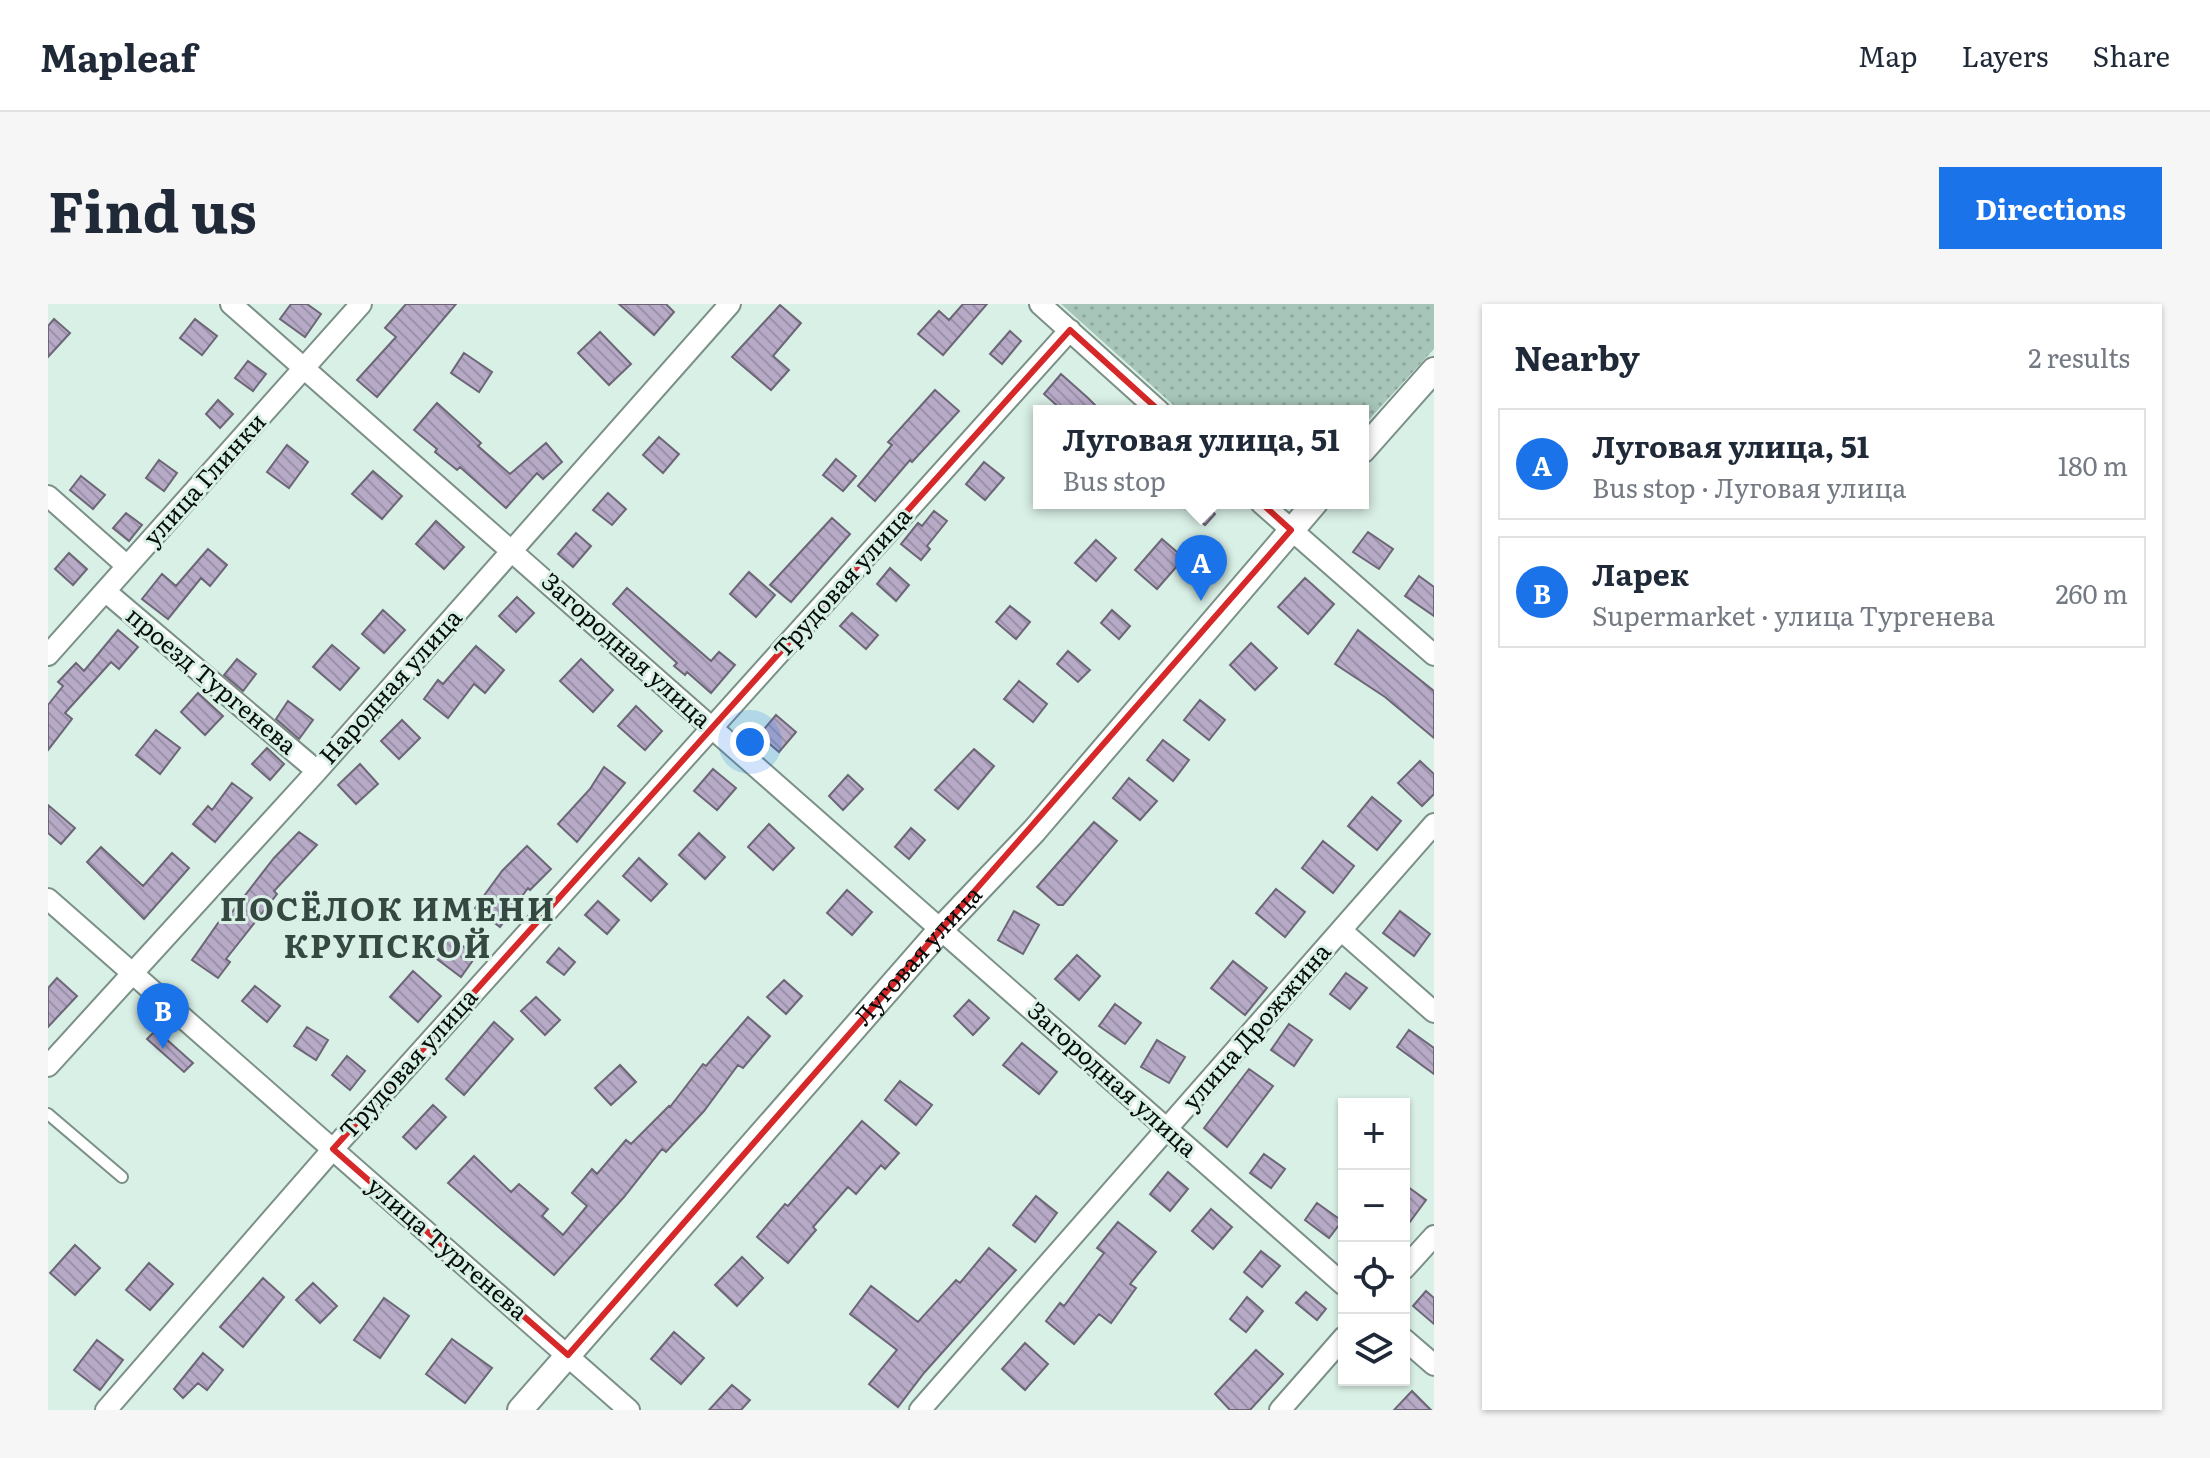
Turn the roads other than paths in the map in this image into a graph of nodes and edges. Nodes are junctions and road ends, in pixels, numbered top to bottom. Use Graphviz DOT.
graph roads {
  1 [pos="231,304"];
  2 [pos="361,304"];
  3 [pos="730,304"];
  4 [pos="1040,304"];
  5 [pos="1070,330"];
  6 [pos="305,367"];
  7 [pos="1434,370"];
  8 [pos="1152,405"];
  9 [pos="1369,443"];
  10 [pos="48,496"];
  11 [pos="1268,509"];
  12 [pos="1310,509"];
  13 [pos="1291,530"];
  14 [pos="513,550"];
  15 [pos="127,566"];
  16 [pos="105,591"];
  17 [pos="48,655"];
  18 [pos="1434,655"];
  19 [pos="713,728"];
  20 [pos="317,771"];
  21 [pos="1434,824"];
  22 [pos="48,899"];
  23 [pos="942,928"];
  24 [pos="1342,931"];
  25 [pos="131,972"];
  26 [pos="1434,1012"];
  27 [pos="48,1066"];
  28 [pos="48,1114"];
  29 [pos="1168,1129"];
  30 [pos="333,1149"];
  31 [pos="122,1177"];
  32 [pos="1434,1236"];
  33 [pos="1410,1262"];
  34 [pos="1338,1280"];
  35 [pos="1338,1344"];
  36 [pos="1410,1344"];
  37 [pos="568,1355"];
  38 [pos="1434,1365"];
  39 [pos="106,1410"];
  40 [pos="520,1410"];
  41 [pos="629,1410"];
  42 [pos="920,1410"];
  43 [pos="1280,1410"];
  1 -- 6 [label="street, Загородная улица"];
  2 -- 6 [label="street, улица Глинки"];
  3 -- 14 [label="street, Народная улица"];
  4 -- 5 [label="street"];
  5 -- 8 [label="street"];
  5 -- 19 [label="street, Трудовая улица"];
  6 -- 14 [label="street, Загородная улица"];
  6 -- 15 [label="street, улица Глинки"];
  7 -- 9 [label="street"];
  10 -- 15 [label="street"];
  11 -- 13 [label="street"];
  12 -- 13 [label="street, Луговая улица"];
  13 -- 18 [label="street"];
  13 -- 23 [label="street, Луговая улица"];
  14 -- 19 [label="street, Загородная улица"];
  14 -- 20 [label="street, Народная улица"];
  15 -- 16 [label="street, улица Глинки"];
  16 -- 17 [label="street, улица Глинки"];
  16 -- 20 [label="street, проезд Тургенева"];
  19 -- 23 [label="street, Загородная улица"];
  19 -- 30 [label="street, Трудовая улица"];
  20 -- 25 [label="street, Народная улица"];
  21 -- 24 [label="street, улица Дрожжина"];
  22 -- 25 [label="street, улица Тургенева"];
  23 -- 29 [label="street, Загородная улица"];
  23 -- 37 [label="street, Луговая улица"];
  24 -- 26 [label="street"];
  24 -- 29 [label="street, улица Дрожжина"];
  25 -- 27 [label="street, Народная улица"];
  25 -- 30 [label="street, улица Тургенева"];
  28 -- 31 [label="lane"];
  29 -- 34 [label="street, Загородная улица"];
  29 -- 42 [label="street, улица Дрожжина"];
  30 -- 37 [label="street, улица Тургенева"];
  30 -- 39 [label="street, Трудовая улица"];
  32 -- 33 [label="street"];
  35 -- 43 [label="street"];
  36 -- 38 [label="street"];
  37 -- 40 [label="street, Луговая улица"];
  37 -- 41 [label="street, улица Тургенева"];
}
